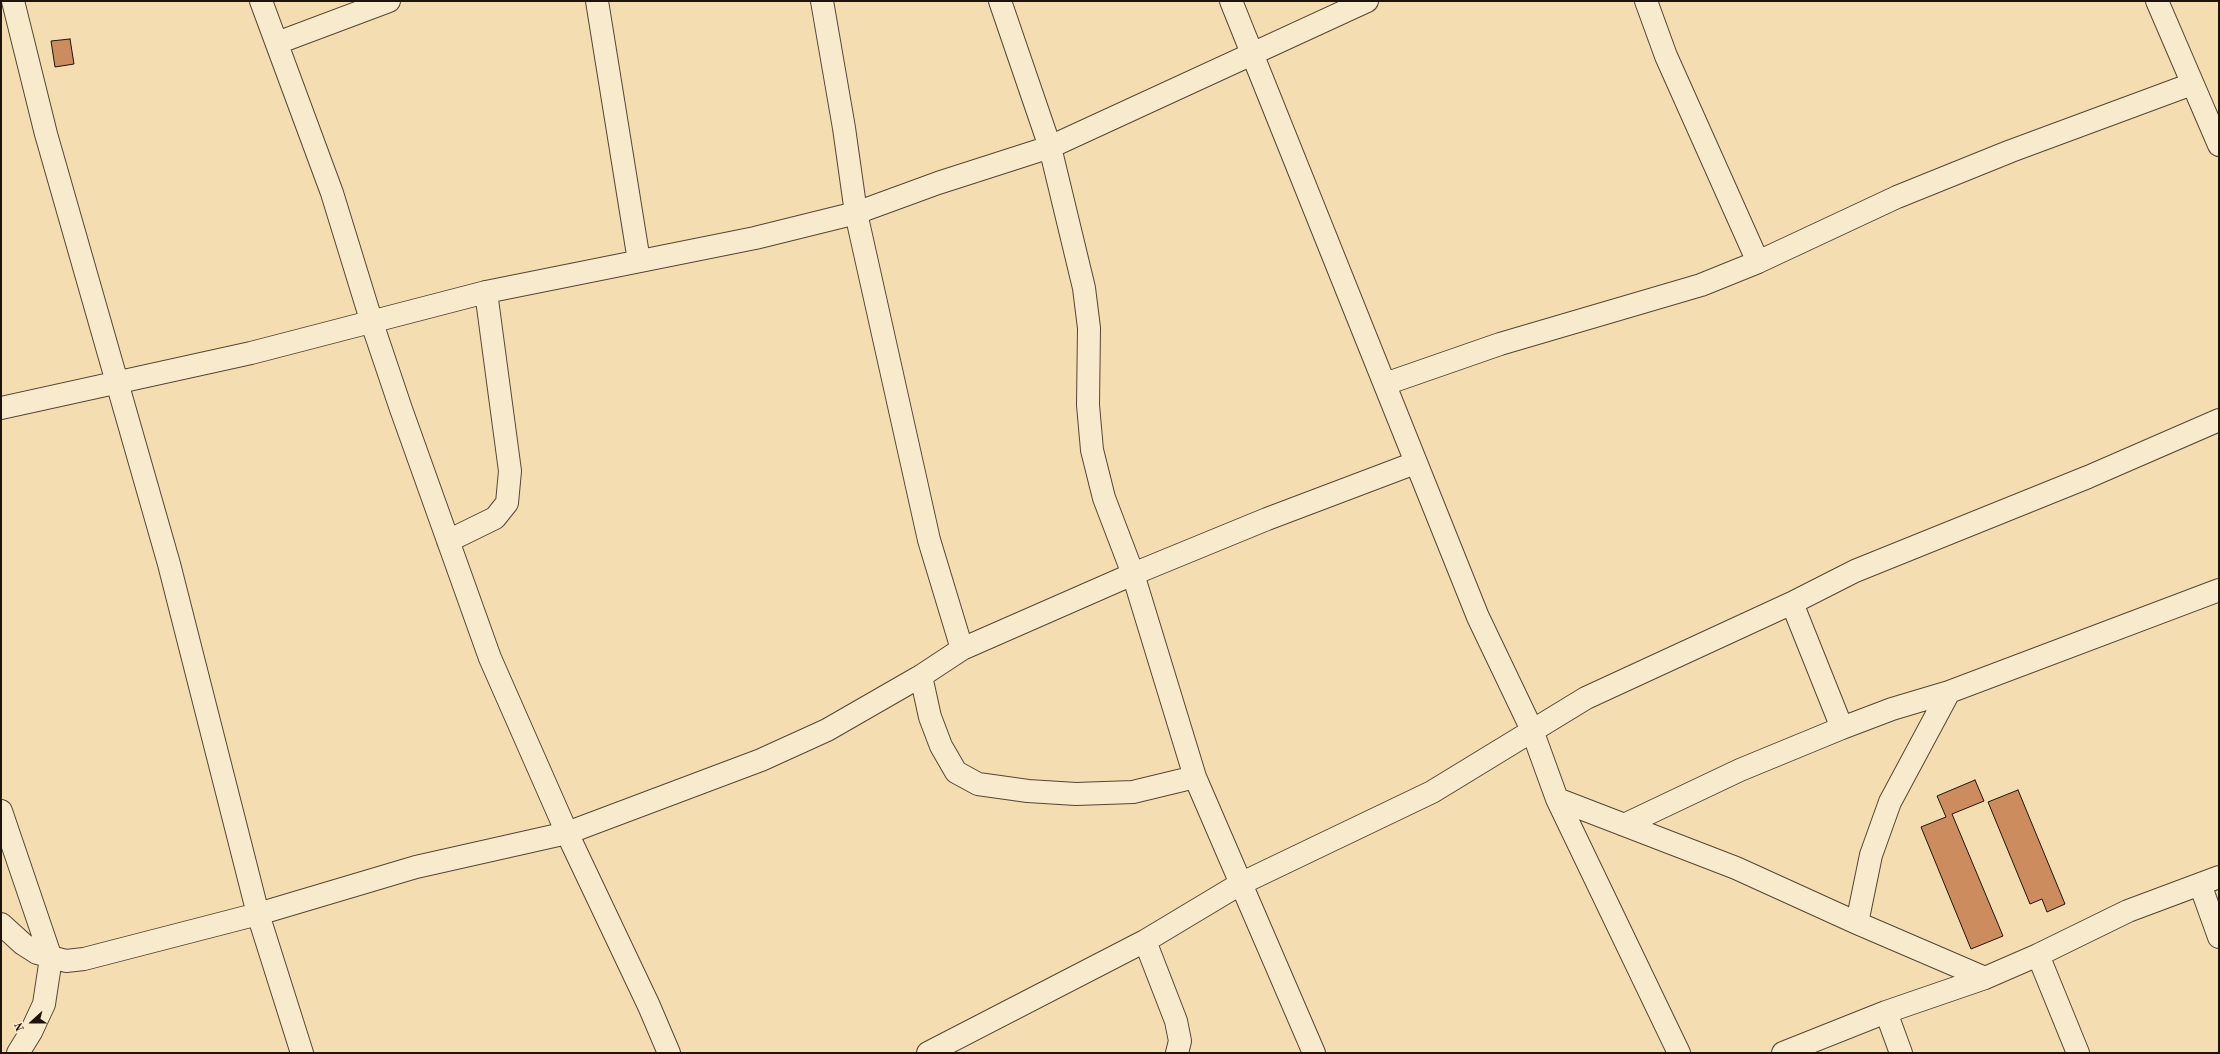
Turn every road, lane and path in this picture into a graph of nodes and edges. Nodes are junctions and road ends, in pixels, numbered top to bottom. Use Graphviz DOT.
graph roads {
  1 [pos="13,1"];
  2 [pos="261,1"];
  3 [pos="389,1"];
  4 [pos="596,1"];
  5 [pos="822,1"];
  6 [pos="1000,1"];
  7 [pos="1231,1"];
  8 [pos="1367,1"];
  9 [pos="1646,1"];
  10 [pos="2157,1"];
  11 [pos="277,43"];
  12 [pos="1251,54"];
  13 [pos="2192,84"];
  14 [pos="2219,145"];
  15 [pos="1050,147"];
  16 [pos="856,213"];
  17 [pos="639,261"];
  18 [pos="1758,262"];
  19 [pos="486,292"];
  20 [pos="372,323"];
  21 [pos="116,383"];
  22 [pos="1385,384"];
  23 [pos="1,408"];
  24 [pos="2219,420"];
  25 [pos="1415,463"];
  26 [pos="448,541"];
  27 [pos="1133,574"];
  28 [pos="2219,590"];
  29 [pos="1792,603"];
  30 [pos="962,648"];
  31 [pos="921,676"];
  32 [pos="1949,692"];
  33 [pos="1842,728"];
  34 [pos="1532,730"];
  35 [pos="1195,777"];
  36 [pos="1557,799"];
  37 [pos="1,811"];
  38 [pos="1624,825"];
  39 [pos="567,832"];
  40 [pos="2209,880"];
  41 [pos="1240,884"];
  42 [pos="258,914"];
  43 [pos="1857,923"];
  44 [pos="1,924"];
  45 [pos="2219,937"];
  46 [pos="1145,941"];
  47 [pos="2038,955"];
  48 [pos="51,958"];
  49 [pos="1985,978"];
  50 [pos="1886,1012"];
  51 [pos="18,1053"];
  52 [pos="302,1053"];
  53 [pos="669,1053"];
  54 [pos="928,1053"];
  55 [pos="1177,1053"];
  56 [pos="1314,1053"];
  57 [pos="1679,1053"];
  58 [pos="1782,1053"];
  59 [pos="1901,1053"];
  60 [pos="2078,1053"];
  1 -- 21 [label="street"];
  2 -- 11 [label="street"];
  3 -- 11 [label="street"];
  4 -- 17 [label="street"];
  5 -- 16 [label="street"];
  6 -- 15 [label="street"];
  7 -- 12 [label="street"];
  8 -- 12 [label="street"];
  9 -- 18 [label="street"];
  10 -- 13 [label="street"];
  11 -- 20 [label="street"];
  12 -- 15 [label="street"];
  12 -- 22 [label="street"];
  13 -- 14 [label="street"];
  13 -- 18 [label="street"];
  15 -- 16 [label="street"];
  15 -- 27 [label="street"];
  16 -- 17 [label="street"];
  16 -- 30 [label="street"];
  17 -- 19 [label="street"];
  18 -- 22 [label="street"];
  19 -- 20 [label="street"];
  19 -- 26 [label="street"];
  20 -- 21 [label="street"];
  20 -- 26 [label="street"];
  21 -- 23 [label="street"];
  21 -- 42 [label="street"];
  22 -- 25 [label="street"];
  24 -- 29 [label="street"];
  25 -- 27 [label="street"];
  25 -- 34 [label="street"];
  26 -- 39 [label="street"];
  27 -- 30 [label="street"];
  27 -- 35 [label="street"];
  28 -- 32 [label="street"];
  29 -- 33 [label="street"];
  29 -- 34 [label="street"];
  30 -- 31 [label="street"];
  31 -- 35 [label="street"];
  31 -- 39 [label="street"];
  32 -- 33 [label="street"];
  32 -- 43 [label="street"];
  33 -- 38 [label="street"];
  34 -- 36 [label="street"];
  34 -- 41 [label="street"];
  35 -- 41 [label="street"];
  36 -- 38 [label="street"];
  36 -- 57 [label="street"];
  37 -- 48 [label="street"];
  38 -- 43 [label="street"];
  39 -- 42 [label="street"];
  39 -- 53 [label="street"];
  40 -- 45 [label="street"];
  40 -- 47 [label="street"];
  41 -- 46 [label="street"];
  41 -- 56 [label="street"];
  42 -- 48 [label="street"];
  42 -- 52 [label="street"];
  43 -- 49 [label="street"];
  44 -- 48 [label="street"];
  46 -- 54 [label="street"];
  46 -- 55 [label="street"];
  47 -- 49 [label="street"];
  47 -- 60 [label="street"];
  48 -- 51 [label="street"];
  49 -- 50 [label="street"];
  50 -- 58 [label="street"];
  50 -- 59 [label="street"];
}
